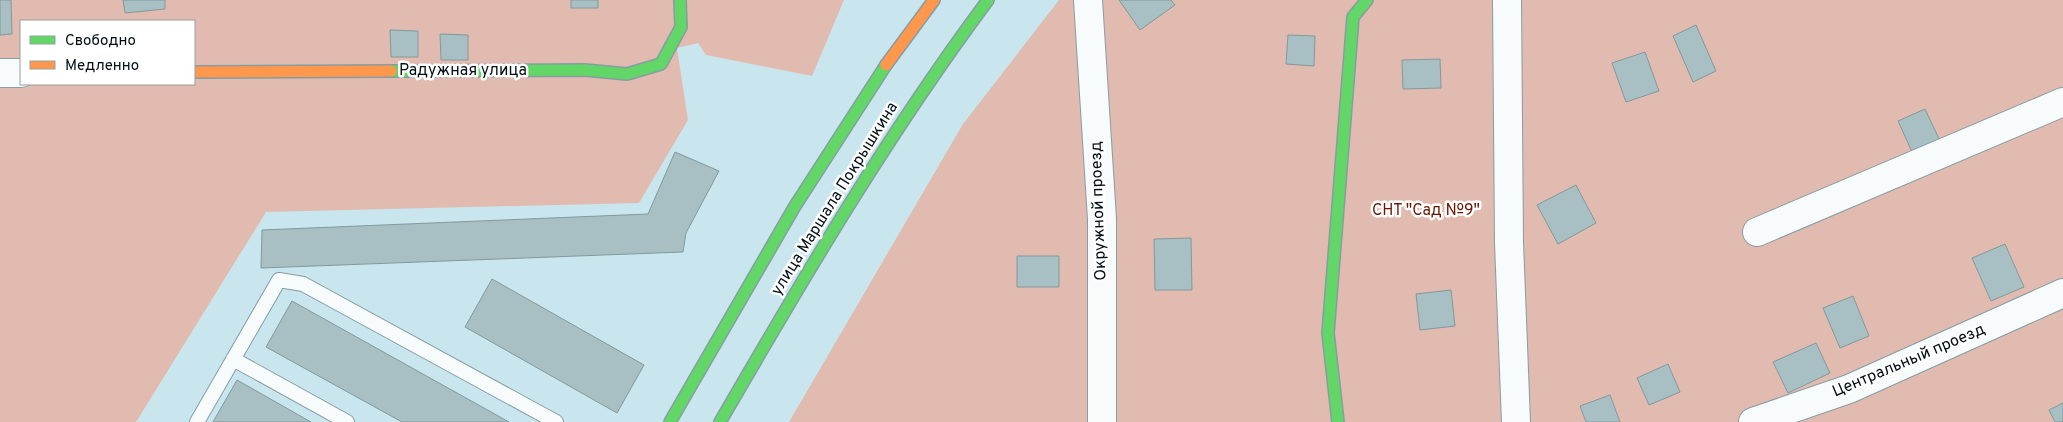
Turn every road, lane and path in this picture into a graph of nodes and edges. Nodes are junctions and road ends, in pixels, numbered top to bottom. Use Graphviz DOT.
graph roads {
  1 [pos="680,0"];
  2 [pos="934,0"];
  3 [pos="988,0"];
  4 [pos="1088,0"];
  5 [pos="1367,0"];
  6 [pos="1507,0"];
  7 [pos="195,72"];
  8 [pos="20,73"];
  9 [pos="0,74"];
  10 [pos="2063,102"];
  11 [pos="1757,232"];
  12 [pos="2063,293"];
  13 [pos="233,359"];
  14 [pos="197,422"];
  15 [pos="347,422"];
  16 [pos="556,422"];
  17 [pos="670,422"];
  18 [pos="720,422"];
  19 [pos="1102,422"];
  20 [pos="1338,422"];
  21 [pos="1516,422"];
  22 [pos="1752,422"];
  1 -- 7 [label="main road, Радужная улица"];
  2 -- 17 [label="main road, улица Маршала Покрышкина"];
  3 -- 18 [label="main road, улица Маршала Покрышкина"];
  4 -- 19 [label="street, Окружной проезд"];
  5 -- 20 [label="main road"];
  6 -- 21 [label="street"];
  8 -- 9 [label="street"];
  10 -- 11 [label="street"];
  12 -- 22 [label="street, Центральный проезд"];
  13 -- 14 [label="lane"];
  13 -- 15 [label="lane"];
  13 -- 16 [label="lane"];
}
